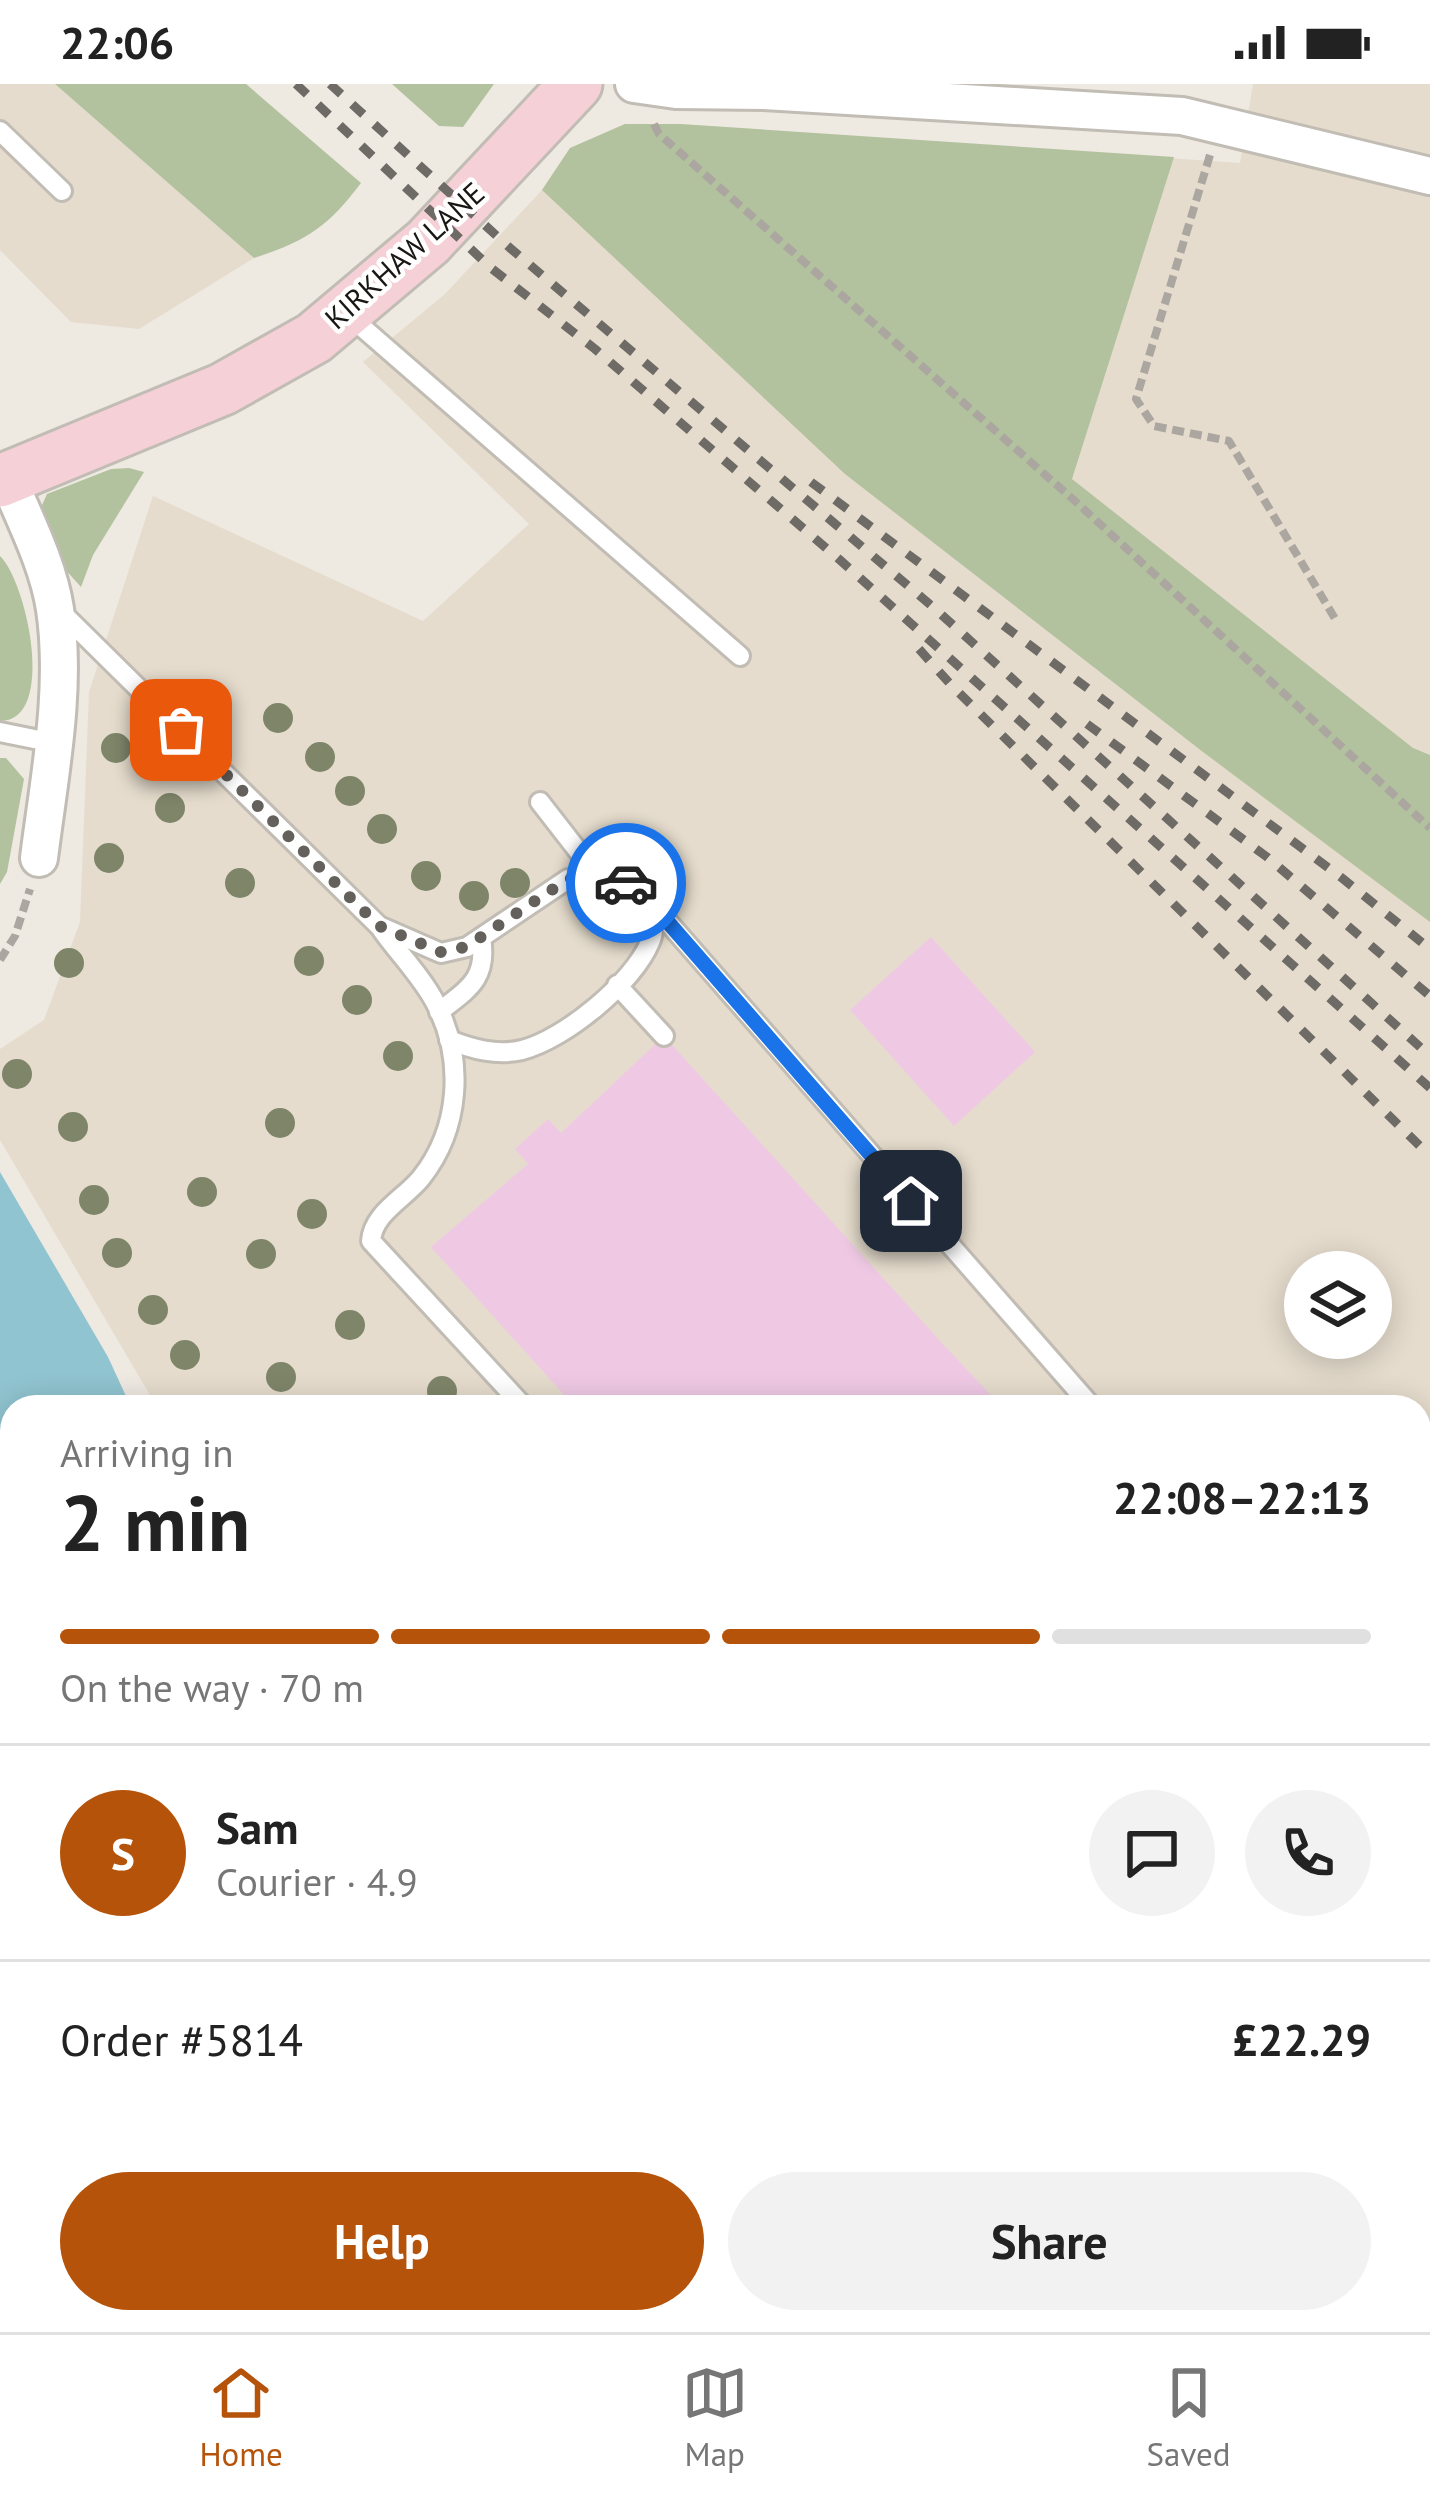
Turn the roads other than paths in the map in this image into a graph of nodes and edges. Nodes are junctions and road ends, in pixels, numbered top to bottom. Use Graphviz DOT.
graph roads {
  1 [pos="576,84"];
  2 [pos="634,84"];
  3 [pos="758,87"];
  4 [pos="1190,100"];
  5 [pos="0,131"];
  6 [pos="1430,176"];
  7 [pos="62,191"];
  8 [pos="347,314"];
  9 [pos="3,473"];
  10 [pos="55,606"];
  11 [pos="740,656"];
  12 [pos="0,732"];
  13 [pos="54,743"];
  14 [pos="540,802"];
  15 [pos="39,859"];
  16 [pos="596,874"];
  17 [pos="653,905"];
  18 [pos="379,926"];
  19 [pos="481,938"];
  20 [pos="616,986"];
  21 [pos="439,1012"];
  22 [pos="664,1036"];
  23 [pos="448,1040"];
  24 [pos="513,1395"];
  25 [pos="1082,1395"];
  1 -- 8 [label="main road, KIRKHAW LANE"];
  2 -- 3 [label="street"];
  3 -- 4 [label="street"];
  4 -- 6 [label="street"];
  5 -- 7 [label="lane"];
  8 -- 9 [label="main road, KIRKHAW LANE"];
  8 -- 11 [label="lane"];
  9 -- 10 [label="street"];
  10 -- 13 [label="street"];
  10 -- 18 [label="lane"];
  12 -- 13 [label="lane"];
  13 -- 15 [label="street"];
  14 -- 16 [label="lane"];
  16 -- 17 [label="lane"];
  16 -- 19 [label="lane"];
  17 -- 20 [label="lane"];
  17 -- 25 [label="lane"];
  18 -- 19 [label="lane"];
  18 -- 21 [label="lane"];
  19 -- 21 [label="lane"];
  20 -- 22 [label="lane"];
  20 -- 23 [label="lane"];
  21 -- 23 [label="lane"];
  23 -- 24 [label="lane"];
}
